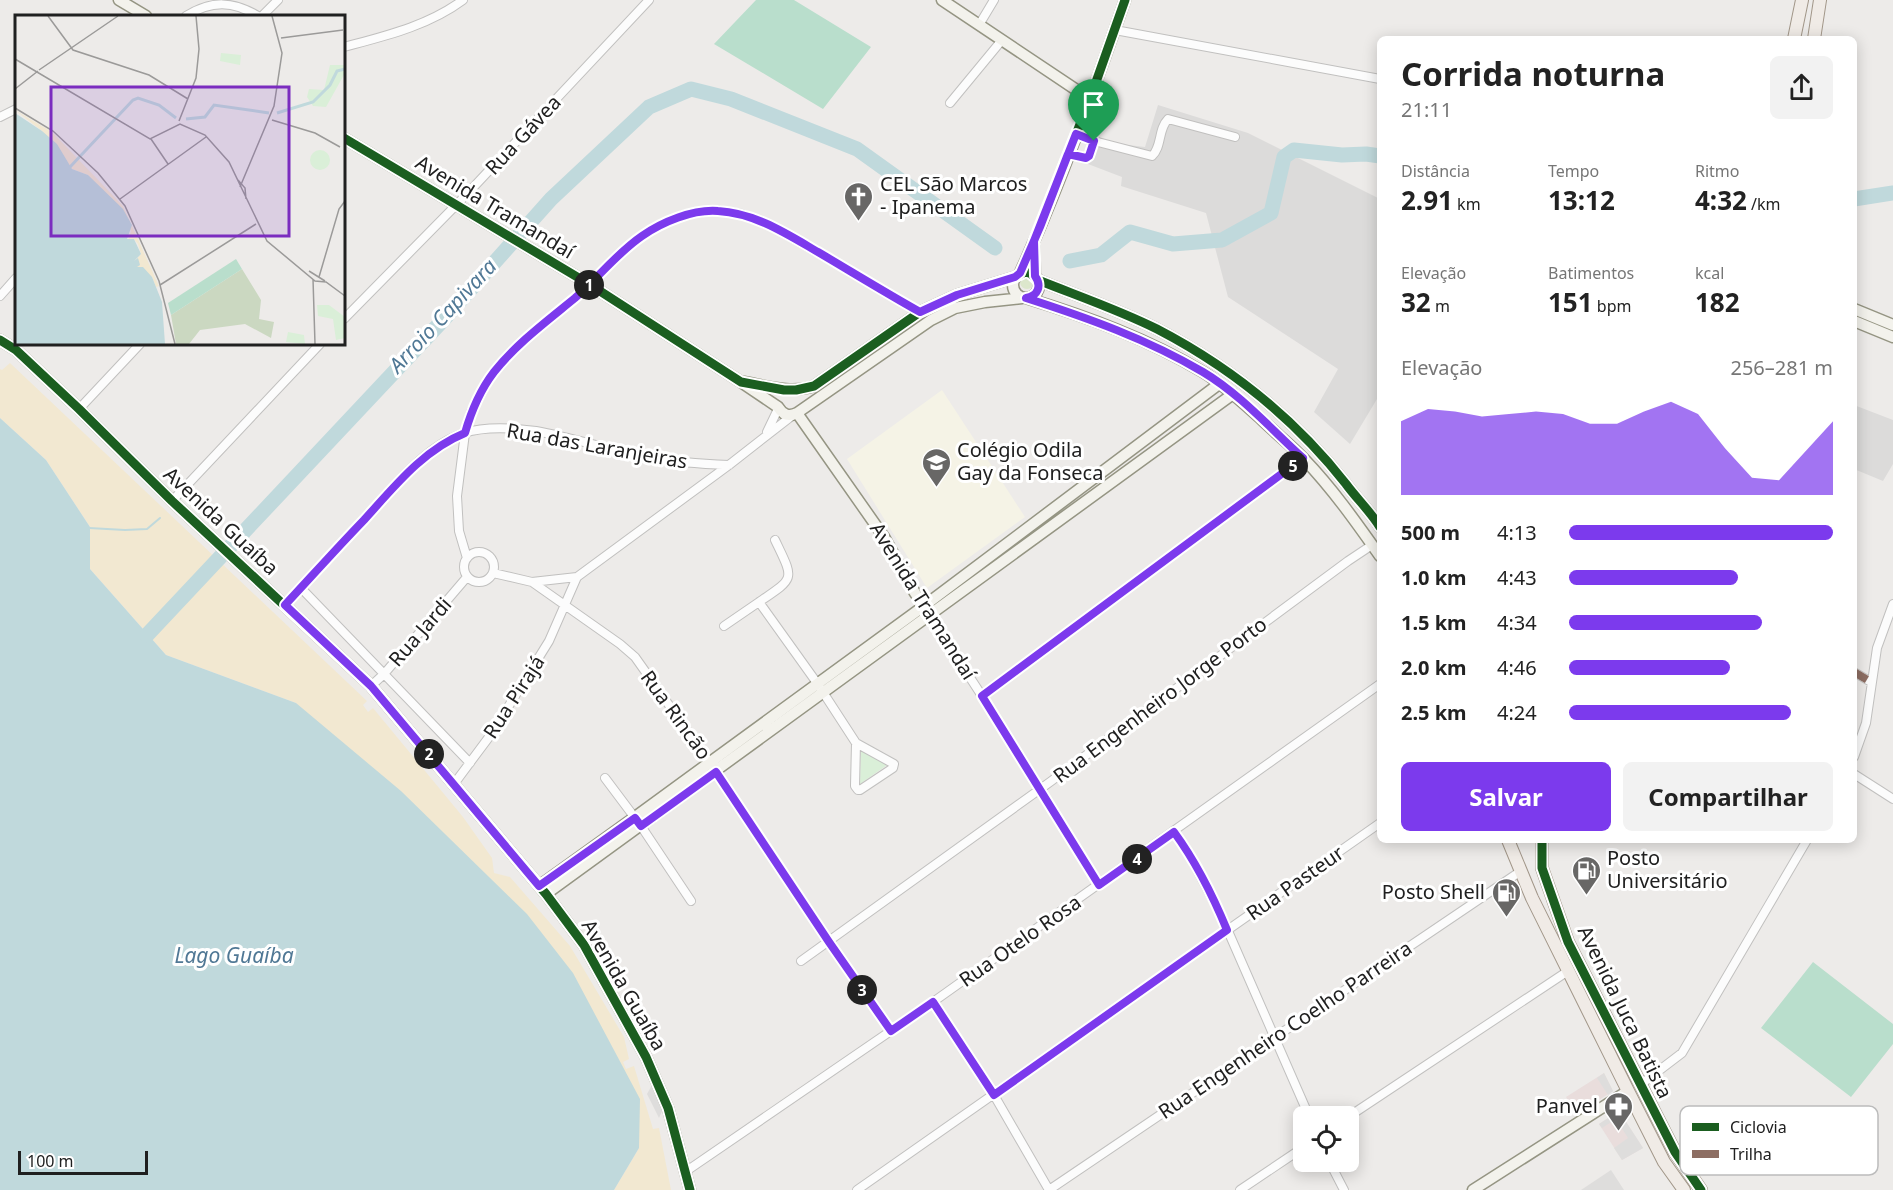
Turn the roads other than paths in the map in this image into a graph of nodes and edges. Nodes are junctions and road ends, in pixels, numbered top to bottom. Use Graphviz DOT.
graph roads {
  1 [pos="119,0"];
  2 [pos="278,0"];
  3 [pos="463,0"];
  4 [pos="649,0"];
  5 [pos="942,0"];
  6 [pos="994,0"];
  7 [pos="1125,0"];
  8 [pos="1802,0"];
  9 [pos="1820,0"];
  10 [pos="226,2"];
  11 [pos="144,15"];
  12 [pos="188,15"];
  13 [pos="258,15"];
  14 [pos="261,15"];
  15 [pos="979,25"];
  16 [pos="1115,30"];
  17 [pos="1795,36"];
  18 [pos="1814,36"];
  19 [pos="1002,40"];
  20 [pos="345,46"];
  21 [pos="1377,78"];
  22 [pos="1090,99"];
  23 [pos="950,103"];
  24 [pos="15,110"];
  25 [pos="0,117"];
  26 [pos="1076,134"];
  27 [pos="1235,137"];
  28 [pos="345,139"];
  29 [pos="1094,141"];
  30 [pos="1068,154"];
  31 [pos="456,205"];
  32 [pos="1034,241"];
  33 [pos="1017,275"];
  34 [pos="1037,278"];
  35 [pos="15,279"];
  36 [pos="590,284"];
  37 [pos="0,296"];
  38 [pos="1024,298"];
  39 [pos="1857,310"];
  40 [pos="920,312"];
  41 [pos="345,319"];
  42 [pos="1857,322"];
  43 [pos="1893,325"];
  44 [pos="1893,337"];
  45 [pos="0,340"];
  46 [pos="139,345"];
  47 [pos="319,345"];
  48 [pos="741,382"];
  49 [pos="1219,384"];
  50 [pos="790,390"];
  51 [pos="1233,394"];
  52 [pos="778,408"];
  53 [pos="79,409"];
  54 [pos="797,412"];
  55 [pos="465,433"];
  56 [pos="765,436"];
  57 [pos="1303,458"];
  58 [pos="1115,462"];
  59 [pos="729,465"];
  60 [pos="1123,472"];
  61 [pos="172,501"];
  62 [pos="1377,522"];
  63 [pos="1023,530"];
  64 [pos="775,540"];
  65 [pos="1032,540"];
  66 [pos="1372,545"];
  67 [pos="1377,552"];
  68 [pos="467,558"];
  69 [pos="493,573"];
  70 [pos="467,577"];
  71 [pos="577,577"];
  72 [pos="531,582"];
  73 [pos="300,588"];
  74 [pos="759,602"];
  75 [pos="1893,604"];
  76 [pos="285,605"];
  77 [pos="564,605"];
  78 [pos="924,606"];
  79 [pos="930,616"];
  80 [pos="724,626"];
  81 [pos="384,674"];
  82 [pos="1857,674"];
  83 [pos="1871,682"];
  84 [pos="371,686"];
  85 [pos="1377,686"];
  86 [pos="820,688"];
  87 [pos="982,696"];
  88 [pos="856,743"];
  89 [pos="1857,748"];
  90 [pos="470,763"];
  91 [pos="713,767"];
  92 [pos="1857,776"];
  93 [pos="605,778"];
  94 [pos="454,784"];
  95 [pos="1040,789"];
  96 [pos="1893,799"];
  97 [pos="638,822"];
  98 [pos="1377,825"];
  99 [pos="1174,832"];
  100 [pos="1509,843"];
  101 [pos="1542,843"];
  102 [pos="1805,843"];
  103 [pos="1521,871"];
  104 [pos="1099,885"];
  105 [pos="542,890"];
  106 [pos="691,901"];
  107 [pos="1227,930"];
  108 [pos="829,942"];
  109 [pos="801,961"];
  110 [pos="1568,971"];
  111 [pos="933,1002"];
  112 [pos="891,1031"];
  113 [pos="1274,1038"];
  114 [pos="1640,1084"];
  115 [pos="1628,1091"];
  116 [pos="994,1095"];
  117 [pos="1305,1106"];
  118 [pos="1359,1110"];
  119 [pos="1293,1154"];
  120 [pos="1680,1159"];
  121 [pos="686,1172"];
  122 [pos="1335,1172"];
  123 [pos="1691,1175"];
  124 [pos="690,1190"];
  125 [pos="857,1190"];
  126 [pos="1049,1190"];
  127 [pos="1240,1190"];
  128 [pos="1344,1190"];
  129 [pos="1473,1190"];
  130 [pos="1684,1190"];
  131 [pos="1701,1190"];
  1 -- 11 [label="street"];
  2 -- 14 [label="street"];
  3 -- 20 [label="street"];
  4 -- 31 [label="street, Rua Gávea"];
  5 -- 15 [label="street"];
  6 -- 15 [label="street"];
  7 -- 16 [label="street"];
  8 -- 17 [label="main road"];
  9 -- 18 [label="main road"];
  10 -- 12 [label="street"];
  10 -- 13 [label="street"];
  15 -- 19 [label="street"];
  16 -- 21 [label="street"];
  16 -- 22 [label="street"];
  19 -- 22 [label="street"];
  19 -- 23 [label="street"];
  22 -- 26 [label="street"];
  24 -- 25 [label="street"];
  26 -- 29 [label="street"];
  26 -- 30 [label="street"];
  27 -- 29 [label="street"];
  28 -- 31 [label="street, Avenida Tramandaí"];
  29 -- 30 [label="street"];
  30 -- 32 [label="street"];
  31 -- 36 [label="street, Avenida Tramandaí"];
  31 -- 41 [label="street, Rua Gávea"];
  32 -- 33 [label="street"];
  32 -- 34 [label="street"];
  33 -- 34 [label="street"];
  33 -- 38 [label="street"];
  33 -- 40 [label="street"];
  34 -- 38 [label="street"];
  34 -- 62 [label="street"];
  35 -- 37 [label="street"];
  36 -- 40 [label="street"];
  36 -- 48 [label="street, Avenida Tramandaí"];
  36 -- 55 [label="street"];
  38 -- 49 [label="street"];
  38 -- 54 [label="street"];
  39 -- 43 [label="street"];
  40 -- 50 [label="street"];
  42 -- 44 [label="street"];
  45 -- 53 [label="street, Avenida Guaíba"];
  46 -- 53 [label="street"];
  47 -- 61 [label="street"];
  48 -- 50 [label="street, Avenida Tramandaí"];
  48 -- 52 [label="street, Avenida Tramandaí"];
  49 -- 51 [label="street"];
  49 -- 58 [label="street"];
  50 -- 52 [label="street"];
  50 -- 54 [label="street"];
  51 -- 57 [label="street"];
  51 -- 60 [label="street"];
  52 -- 54 [label="street"];
  52 -- 56 [label="street"];
  53 -- 61 [label="street, Avenida Guaíba"];
  54 -- 56 [label="street"];
  54 -- 78 [label="street, Avenida Tramandaí"];
  55 -- 59 [label="street, Rua das Laranjeiras"];
  55 -- 68 [label="street"];
  55 -- 73 [label="street, Rua das Laranjeiras"];
  56 -- 59 [label="street"];
  57 -- 66 [label="street"];
  57 -- 87 [label="street"];
  58 -- 60 [label="street"];
  58 -- 63 [label="street"];
  59 -- 71 [label="street"];
  60 -- 65 [label="street"];
  61 -- 76 [label="street, Avenida Guaíba"];
  63 -- 65 [label="street"];
  63 -- 78 [label="street"];
  64 -- 74 [label="street"];
  65 -- 79 [label="street"];
  66 -- 67 [label="street"];
  66 -- 95 [label="street, Rua Engenheiro Jorge Porto"];
  68 -- 69 [label="street"];
  68 -- 70 [label="street"];
  69 -- 70 [label="street"];
  69 -- 72 [label="street, Rua Rincão"];
  70 -- 81 [label="street, Rua Jardi"];
  71 -- 72 [label="street"];
  71 -- 77 [label="street, Rua Pirajá"];
  72 -- 77 [label="street, Rua Rincão"];
  73 -- 76 [label="street, Rua das Laranjeiras"];
  73 -- 81 [label="street"];
  74 -- 80 [label="street"];
  74 -- 86 [label="street"];
  75 -- 83 [label="street"];
  76 -- 84 [label="street, Avenida Guaíba"];
  77 -- 90 [label="street, Rua Pirajá"];
  77 -- 91 [label="street, Rua Rincão"];
  78 -- 79 [label="street, Avenida Tramandaí"];
  78 -- 86 [label="street"];
  79 -- 86 [label="street"];
  79 -- 87 [label="street, Avenida Tramandaí"];
  81 -- 84 [label="street, Rua Jardi"];
  81 -- 90 [label="street"];
  82 -- 83 [label="street"];
  83 -- 89 [label="street"];
  84 -- 94 [label="street, Avenida Guaíba"];
  85 -- 99 [label="street, Rua Otelo Rosa"];
  86 -- 88 [label="street"];
  86 -- 91 [label="street"];
  87 -- 95 [label="street, Avenida Tramandaí"];
  88 -- 88 [label="street"];
  90 -- 94 [label="street, Rua Pirajá"];
  91 -- 97 [label="street"];
  91 -- 108 [label="street, Rua Rincão"];
  92 -- 96 [label="street"];
  93 -- 97 [label="street"];
  94 -- 105 [label="street, Avenida Guaíba"];
  95 -- 104 [label="street, Avenida Tramandaí"];
  95 -- 108 [label="street, Rua Engenheiro Jorge Porto"];
  97 -- 105 [label="street"];
  97 -- 106 [label="street"];
  98 -- 107 [label="street, Rua Pasteur"];
  99 -- 104 [label="street, Rua Otelo Rosa"];
  99 -- 107 [label="street"];
  100 -- 103 [label="main road, Avenida Juca Batista"];
  101 -- 114 [label="main road, Avenida Juca Batista"];
  102 -- 114 [label="street"];
  103 -- 110 [label="main road, Avenida Juca Batista"];
  103 -- 113 [label="street, Rua Engenheiro Coelho Parreira"];
  104 -- 111 [label="street, Rua Otelo Rosa"];
  105 -- 121 [label="street, Avenida Guaíba"];
  107 -- 113 [label="street"];
  107 -- 116 [label="street, Rua Pasteur"];
  108 -- 109 [label="street, Rua Engenheiro Jorge Porto"];
  108 -- 112 [label="street, Rua Rincão"];
  110 -- 115 [label="main road, Avenida Juca Batista"];
  110 -- 118 [label="street"];
  111 -- 112 [label="street, Rua Otelo Rosa"];
  111 -- 116 [label="street"];
  112 -- 121 [label="street, Rua Otelo Rosa"];
  113 -- 117 [label="street"];
  113 -- 126 [label="street, Rua Engenheiro Coelho Parreira"];
  114 -- 120 [label="main road, Avenida Juca Batista"];
  115 -- 129 [label="street"];
  115 -- 130 [label="main road, Avenida Juca Batista"];
  116 -- 125 [label="street, Rua Pasteur"];
  116 -- 126 [label="street"];
  119 -- 127 [label="street"];
  121 -- 124 [label="street, Avenida Guaíba"];
  122 -- 128 [label="street"];
  123 -- 131 [label="main road, Avenida Juca Batista"];
}
